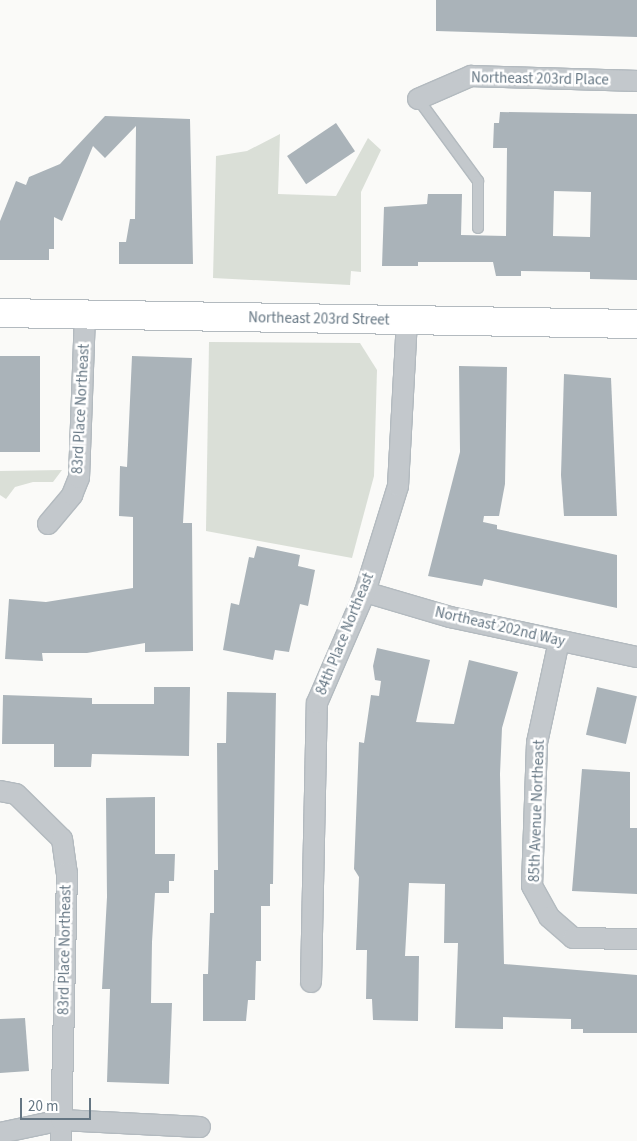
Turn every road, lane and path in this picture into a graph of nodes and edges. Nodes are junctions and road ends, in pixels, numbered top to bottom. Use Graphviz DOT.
graph roads {
  1 [pos="637,81"];
  2 [pos="418,99"];
  3 [pos="478,228"];
  4 [pos="0,313"];
  5 [pos="85,315"];
  6 [pos="407,320"];
  7 [pos="637,324"];
  8 [pos="48,524"];
  9 [pos="365,592"];
  10 [pos="559,641"];
  11 [pos="637,657"];
  12 [pos="0,791"];
  13 [pos="637,939"];
  14 [pos="311,982"];
  15 [pos="61,1120"];
  16 [pos="200,1127"];
  17 [pos="0,1133"];
  18 [pos="60,1141"];
  1 -- 2 [label="street, Northeast 203rd Place"];
  2 -- 3 [label="lane"];
  4 -- 5 [label="street, Northeast 203rd Street"];
  5 -- 6 [label="street, Northeast 203rd Street"];
  5 -- 8 [label="street, 83rd Place Northeast"];
  6 -- 7 [label="street, Northeast 203rd Street"];
  6 -- 9 [label="street, 84th Place Northeast"];
  9 -- 10 [label="street, Northeast 202nd Way"];
  9 -- 14 [label="street, 84th Place Northeast"];
  10 -- 11 [label="street, Northeast 202nd Way"];
  10 -- 13 [label="street, 85th Avenue Northeast"];
  12 -- 15 [label="street, 83rd Place Northeast"];
  15 -- 16 [label="street"];
  15 -- 17 [label="street"];
  15 -- 18 [label="street, 83rd Place Northeast"];
}
